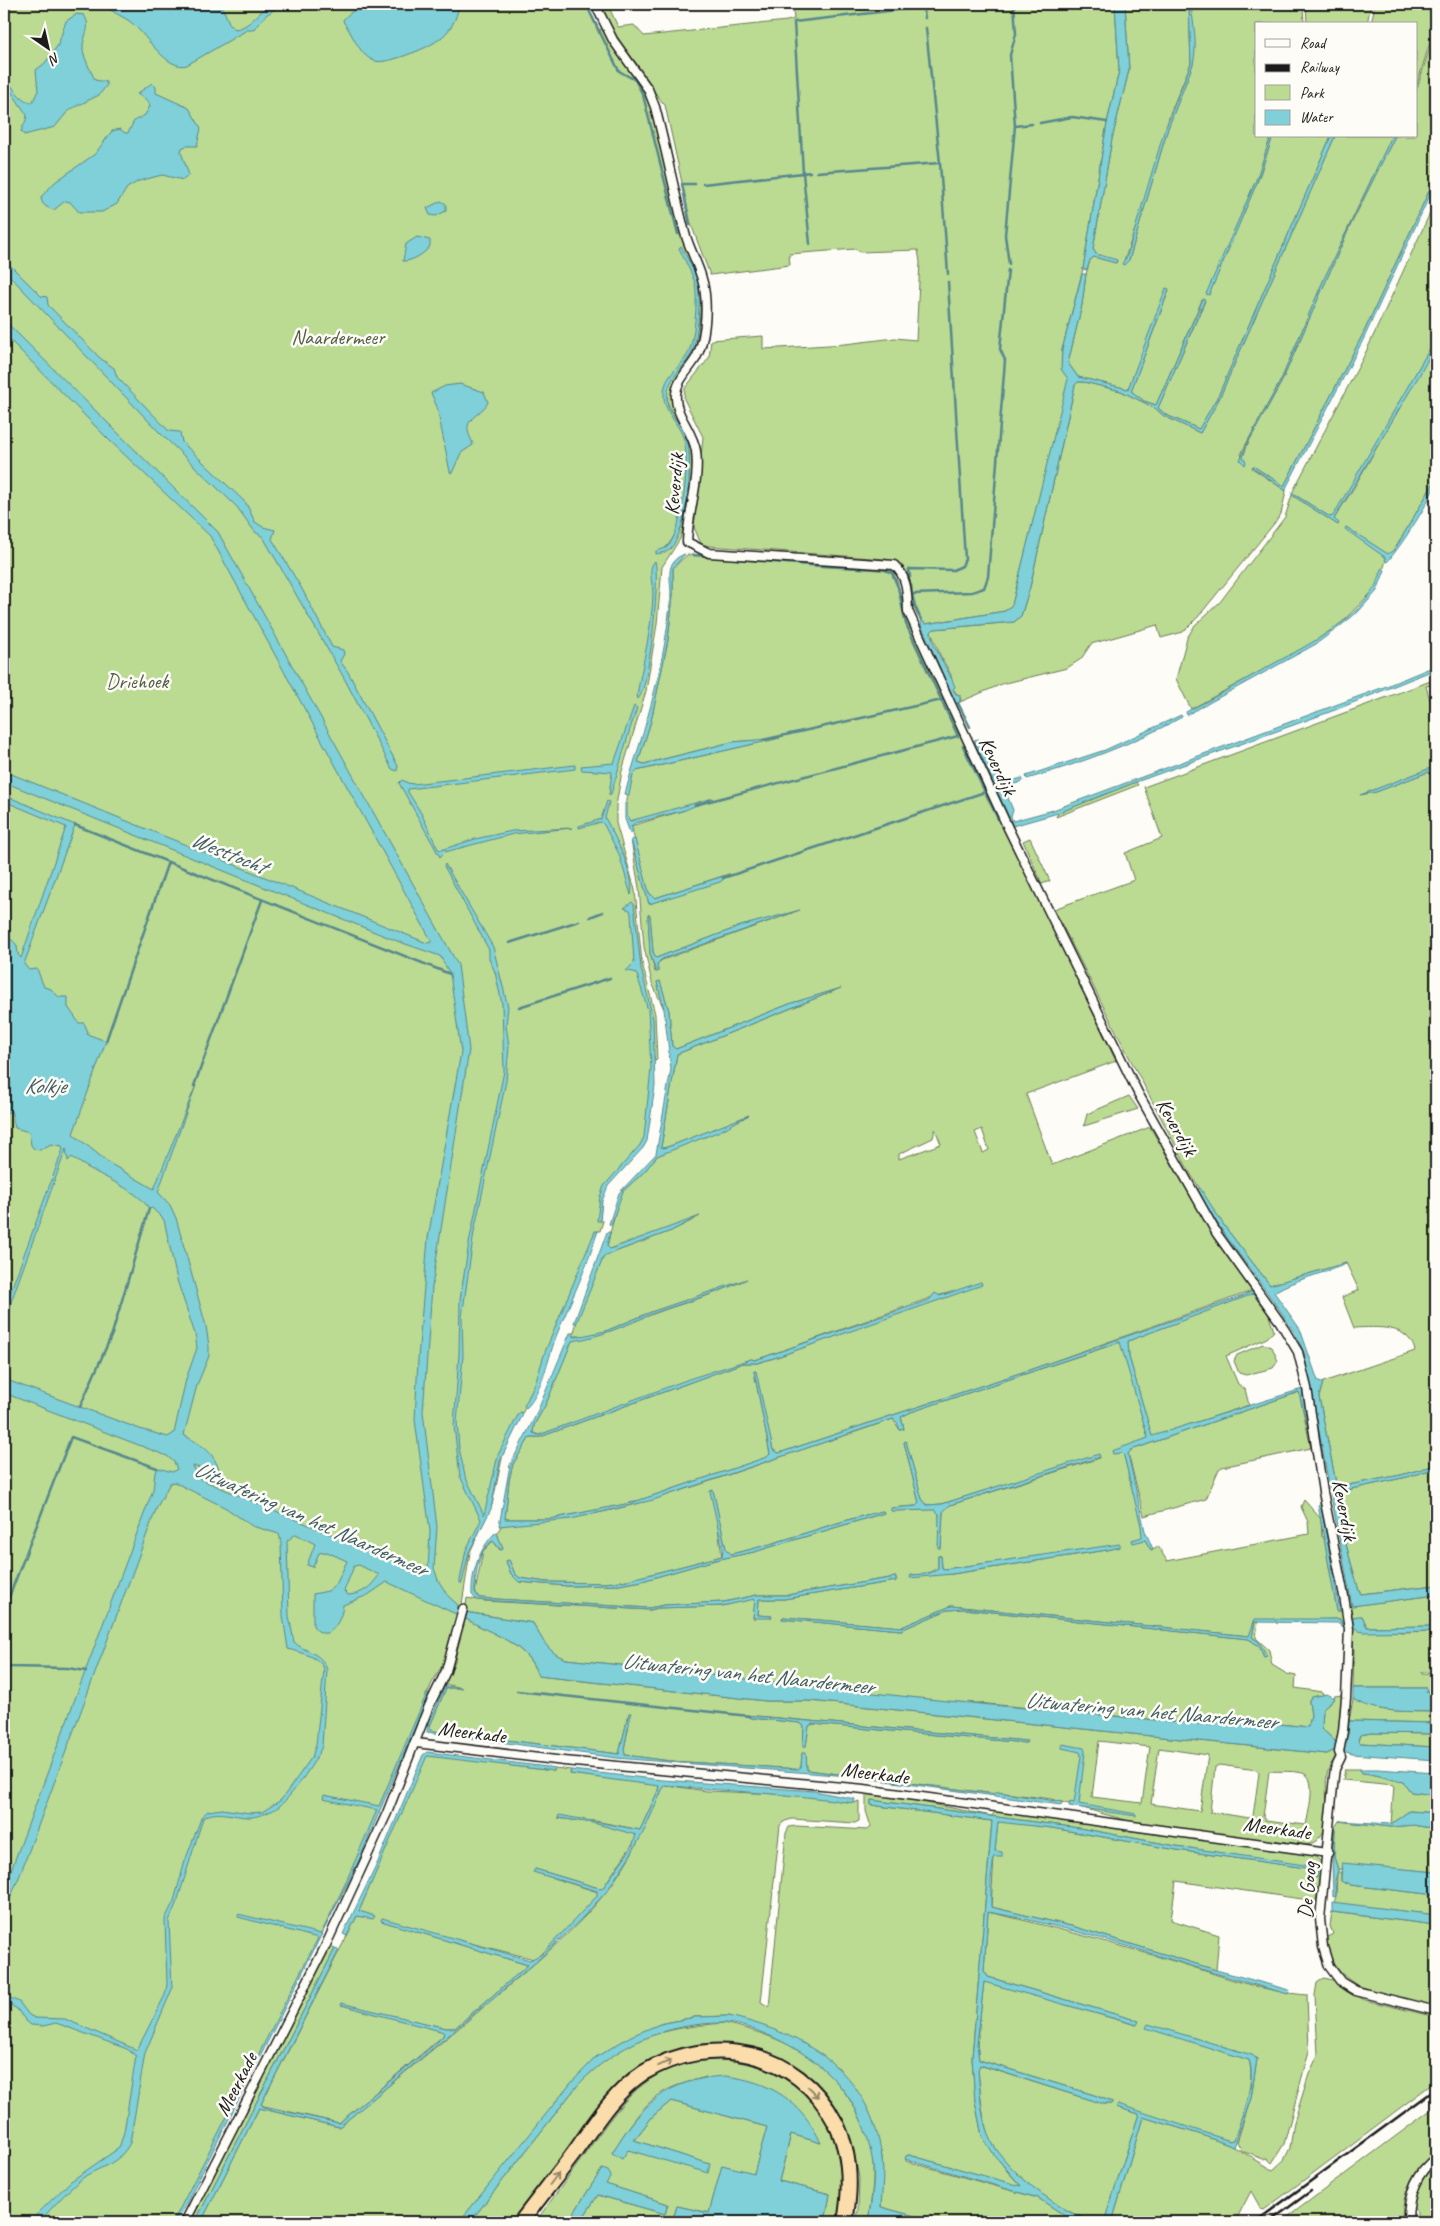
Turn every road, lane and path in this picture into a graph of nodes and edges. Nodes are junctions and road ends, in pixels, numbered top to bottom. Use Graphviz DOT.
graph roads {
  1 [pos="595,4"];
  2 [pos="463,1609"];
  3 [pos="1346,1698"];
  4 [pos="416,1742"];
  5 [pos="1328,1853"];
  6 [pos="1436,2012"];
  7 [pos="1436,2158"];
  8 [pos="184,2222"];
  9 [pos="521,2222"];
  10 [pos="844,2222"];
  11 [pos="1408,2222"];
  1 -- 3 [label="street, Keverdijk"];
  2 -- 4 [label="street, Meerkade"];
  3 -- 5 [label="street, De Goog"];
  4 -- 5 [label="street, Meerkade"];
  4 -- 8 [label="street, Meerkade"];
  5 -- 6 [label="street, De Goog"];
  7 -- 11 [label="street"];
  9 -- 10 [label="highway, one-way"];
}
